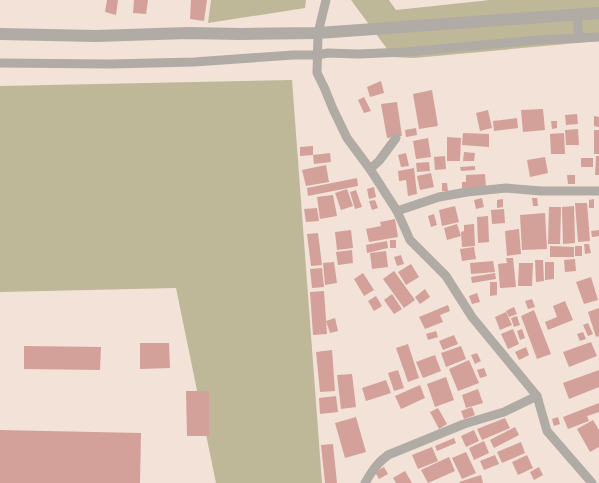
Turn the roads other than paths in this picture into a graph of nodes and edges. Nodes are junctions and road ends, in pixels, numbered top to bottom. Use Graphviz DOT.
graph roads {
  1 [pos="326,0"];
  2 [pos="599,13"];
  3 [pos="577,14"];
  4 [pos="318,33"];
  5 [pos="0,34"];
  6 [pos="579,38"];
  7 [pos="599,38"];
  8 [pos="318,55"];
  9 [pos="0,63"];
  10 [pos="396,138"];
  11 [pos="370,169"];
  12 [pos="599,191"];
  13 [pos="397,211"];
  14 [pos="537,396"];
  15 [pos="365,483"];
  16 [pos="592,483"];
  1 -- 4 [label="street"];
  2 -- 3 [label="street"];
  3 -- 4 [label="street"];
  3 -- 6 [label="street"];
  4 -- 5 [label="street"];
  4 -- 8 [label="street"];
  6 -- 7 [label="street"];
  6 -- 8 [label="street"];
  8 -- 9 [label="street"];
  8 -- 11 [label="street"];
  10 -- 11 [label="street"];
  11 -- 13 [label="street"];
  12 -- 13 [label="street"];
  13 -- 14 [label="street"];
  14 -- 15 [label="street"];
  14 -- 16 [label="street"];
}
